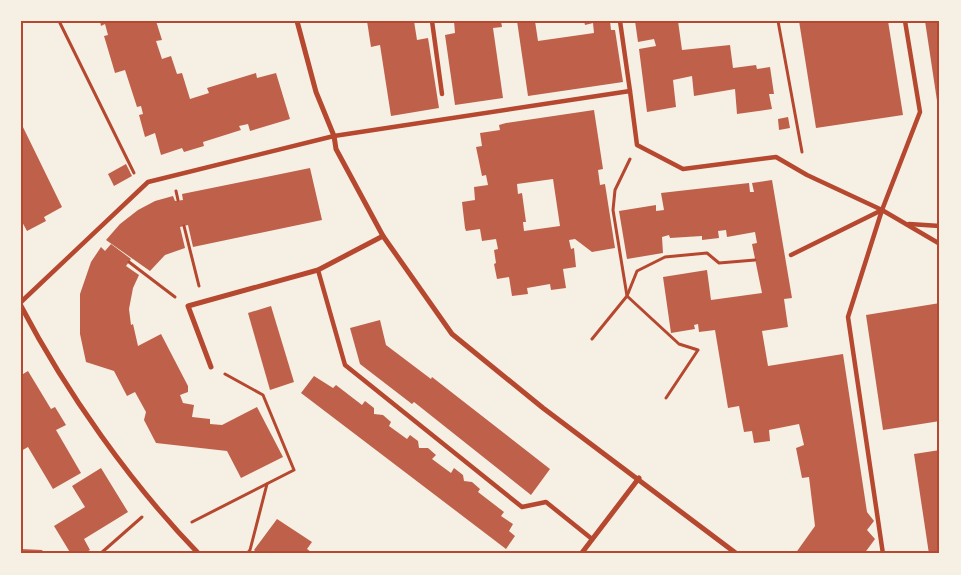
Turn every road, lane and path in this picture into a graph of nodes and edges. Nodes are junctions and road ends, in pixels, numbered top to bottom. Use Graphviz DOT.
graph roads {
  1 [pos="59,21"];
  2 [pos="298,21"];
  3 [pos="432,21"];
  4 [pos="620,21"];
  5 [pos="778,21"];
  6 [pos="905,21"];
  7 [pos="630,91"];
  8 [pos="442,94"];
  9 [pos="334,136"];
  10 [pos="637,145"];
  11 [pos="807,175"];
  12 [pos="141,188"];
  13 [pos="882,210"];
  14 [pos="908,224"];
  15 [pos="184,226"];
  16 [pos="940,226"];
  17 [pos="383,236"];
  18 [pos="940,244"];
  19 [pos="791,255"];
  20 [pos="755,260"];
  21 [pos="129,262"];
  22 [pos="318,270"];
  23 [pos="627,296"];
  24 [pos="202,301"];
  25 [pos="21,304"];
  26 [pos="188,306"];
  27 [pos="592,339"];
  28 [pos="211,367"];
  29 [pos="666,398"];
  30 [pos="638,478"];
  31 [pos="267,484"];
  32 [pos="155,505"];
  33 [pos="176,530"];
  34 [pos="592,539"];
  35 [pos="100,554"];
  36 [pos="199,554"];
  37 [pos="247,554"];
  38 [pos="581,554"];
  39 [pos="737,554"];
  40 [pos="883,554"];
  1 -- 12 [label="path"];
  2 -- 9 [label="street"];
  3 -- 8 [label="street"];
  4 -- 7 [label="street"];
  5 -- 11 [label="path"];
  6 -- 13 [label="street"];
  7 -- 9 [label="street"];
  7 -- 10 [label="street"];
  9 -- 12 [label="street"];
  9 -- 17 [label="street"];
  10 -- 11 [label="street"];
  10 -- 23 [label="path"];
  11 -- 13 [label="street"];
  12 -- 25 [label="street"];
  13 -- 14 [label="street"];
  13 -- 19 [label="street"];
  13 -- 40 [label="street"];
  14 -- 16 [label="street"];
  14 -- 18 [label="street"];
  15 -- 24 [label="path"];
  17 -- 22 [label="street"];
  17 -- 30 [label="street"];
  20 -- 23 [label="path"];
  21 -- 26 [label="path"];
  22 -- 24 [label="street"];
  22 -- 34 [label="street"];
  23 -- 27 [label="path"];
  23 -- 29 [label="path"];
  24 -- 26 [label="street"];
  25 -- 32 [label="street"];
  26 -- 28 [label="street"];
  28 -- 31 [label="path"];
  30 -- 34 [label="street"];
  30 -- 39 [label="street"];
  31 -- 33 [label="path"];
  31 -- 37 [label="path"];
  32 -- 33 [label="street"];
  32 -- 35 [label="path"];
  33 -- 36 [label="street"];
  34 -- 38 [label="street"];
}
